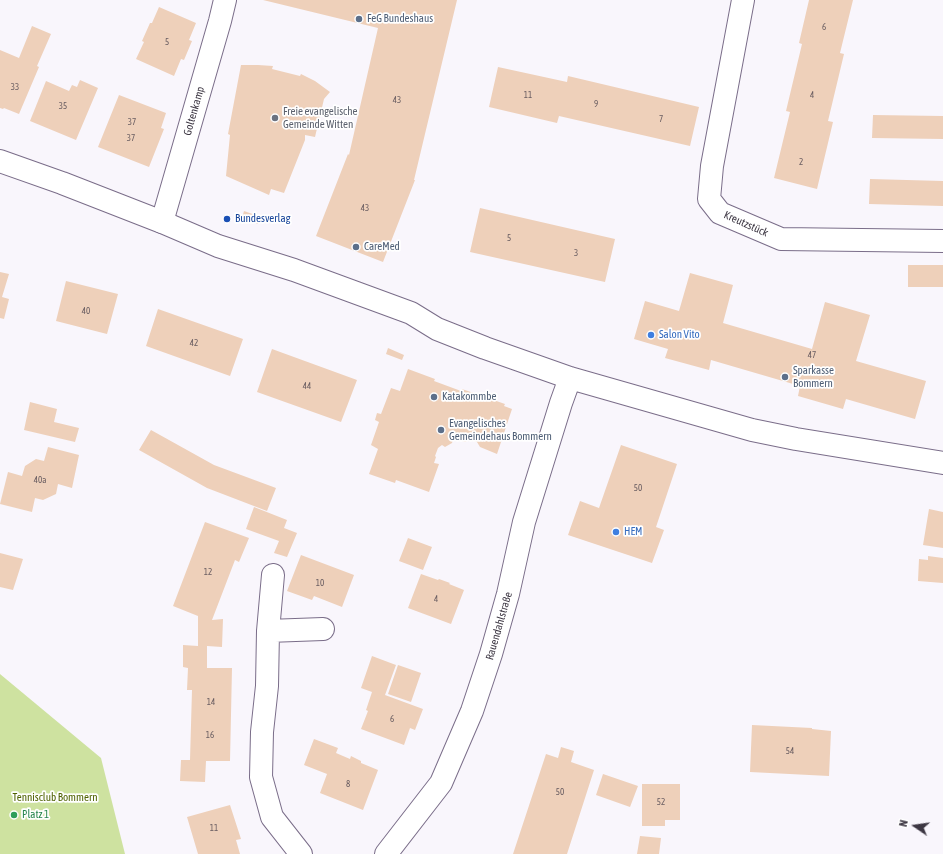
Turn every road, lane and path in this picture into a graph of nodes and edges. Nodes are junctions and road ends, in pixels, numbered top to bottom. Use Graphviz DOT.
graph roads {
  1 [pos="225,0"];
  2 [pos="743,0"];
  3 [pos="0,161"];
  4 [pos="162,222"];
  5 [pos="943,241"];
  6 [pos="570,378"];
  7 [pos="943,463"];
  8 [pos="273,575"];
  9 [pos="323,629"];
  10 [pos="268,631"];
  11 [pos="301,854"];
  12 [pos="386,854"];
  1 -- 4 [label="street, Goltenkamp"];
  2 -- 5 [label="street, Kreutzstück"];
  3 -- 4 [label="street"];
  4 -- 6 [label="street"];
  6 -- 7 [label="street"];
  6 -- 12 [label="street, Rauendahlstraße"];
  8 -- 10 [label="street"];
  9 -- 10 [label="street"];
  10 -- 11 [label="street"];
}
